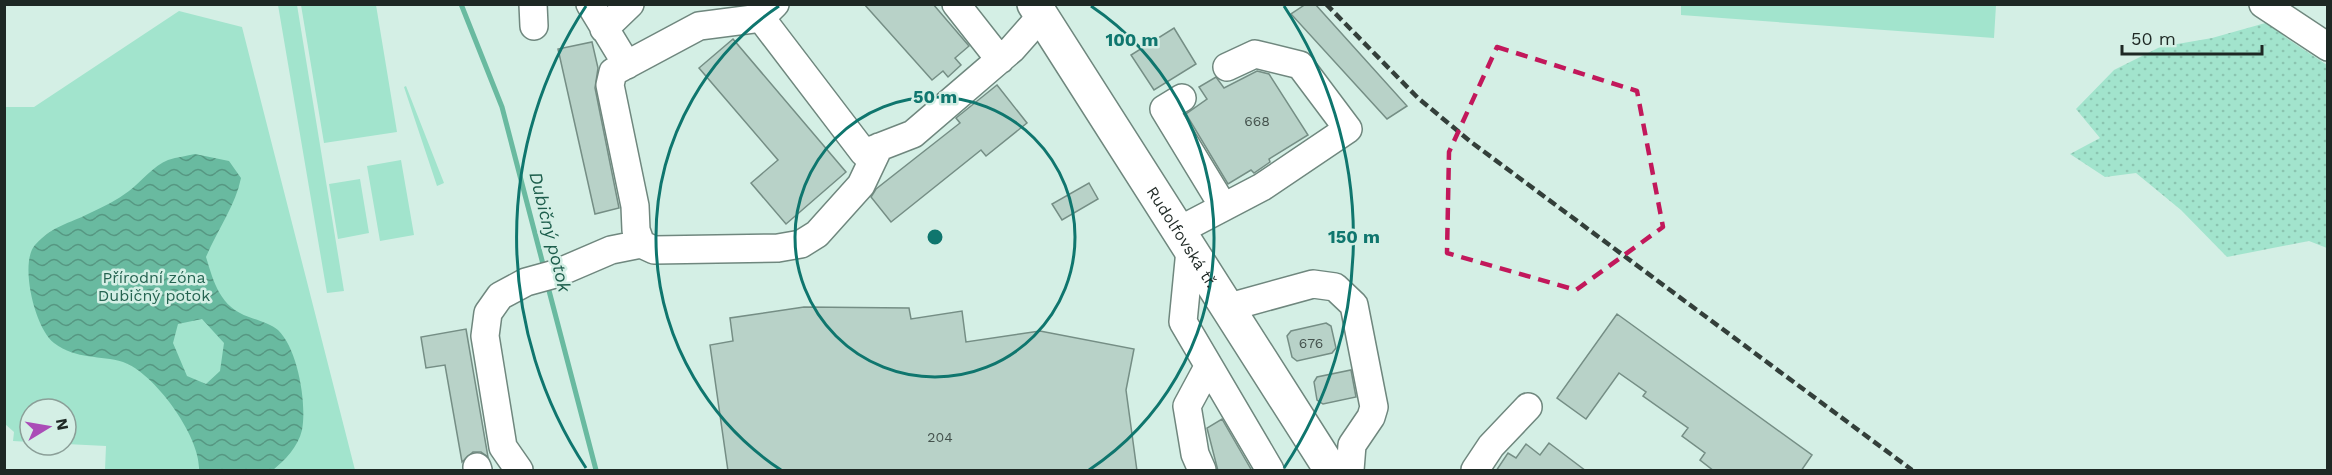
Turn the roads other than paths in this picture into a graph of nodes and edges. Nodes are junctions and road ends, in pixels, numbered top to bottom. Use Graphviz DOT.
graph roads {
  1 [pos="590,4"];
  2 [pos="630,4"];
  3 [pos="956,4"];
  4 [pos="2263,4"];
  5 [pos="1039,9"];
  6 [pos="768,11"];
  7 [pos="604,29"];
  8 [pos="2328,47"];
  9 [pos="1000,60"];
  10 [pos="627,65"];
  11 [pos="1227,68"];
  12 [pos="1182,98"];
  13 [pos="879,147"];
  14 [pos="1223,206"];
  15 [pos="1184,240"];
  16 [pos="641,244"];
  17 [pos="1226,308"];
  18 [pos="1208,368"];
  19 [pos="1528,407"];
  20 [pos="519,471"];
  21 [pos="1202,471"];
  22 [pos="1270,471"];
  23 [pos="1331,471"];
  24 [pos="1350,471"];
  25 [pos="1474,471"];
  1 -- 7 [label="street"];
  2 -- 7 [label="street"];
  3 -- 9 [label="street"];
  4 -- 8 [label="street"];
  5 -- 9 [label="street"];
  5 -- 15 [label="main road, Rudolfovská tř."];
  6 -- 10 [label="street"];
  6 -- 13 [label="street"];
  7 -- 10 [label="street"];
  9 -- 13 [label="street"];
  10 -- 16 [label="street"];
  11 -- 14 [label="street"];
  12 -- 14 [label="street"];
  13 -- 16 [label="street"];
  14 -- 15 [label="street"];
  15 -- 17 [label="main road, Rudolfovská tř."];
  15 -- 18 [label="street"];
  16 -- 20 [label="street"];
  17 -- 23 [label="main road, Rudolfovská tř."];
  17 -- 24 [label="street"];
  18 -- 21 [label="street"];
  18 -- 22 [label="street"];
  19 -- 25 [label="street"];
}
